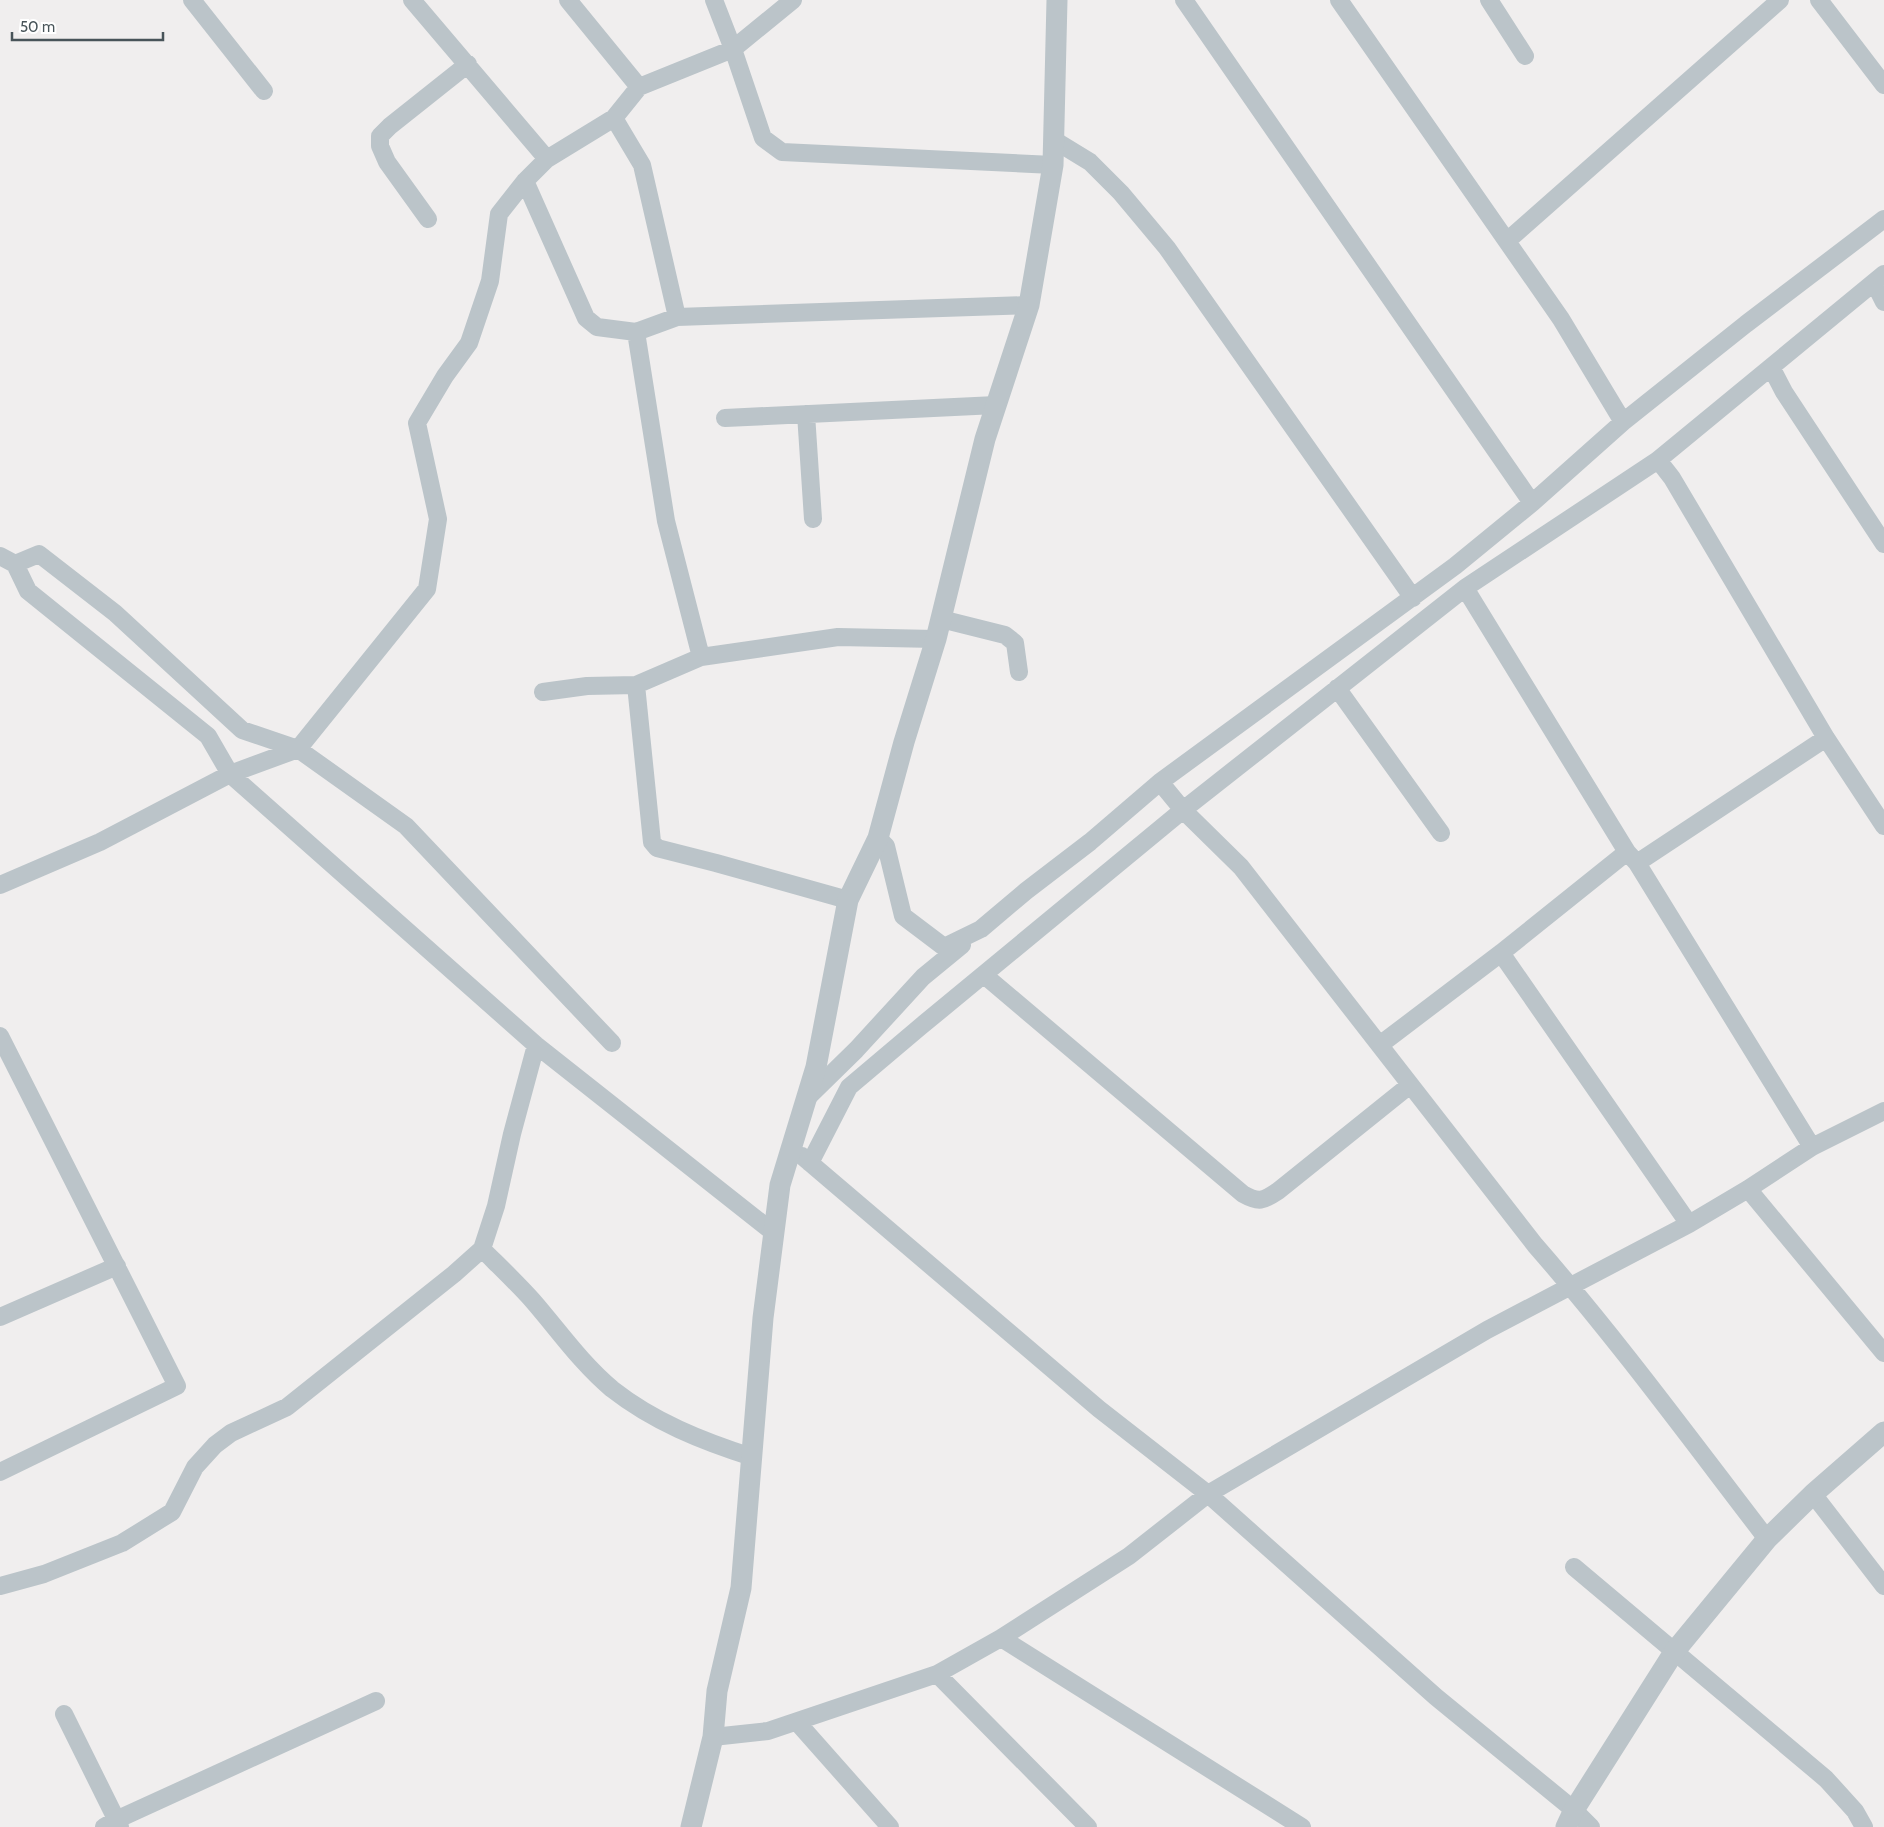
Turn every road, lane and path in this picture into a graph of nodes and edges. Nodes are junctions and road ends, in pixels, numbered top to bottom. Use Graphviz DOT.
graph roads {
  1 [pos="192,0"];
  2 [pos="412,0"];
  3 [pos="568,0"];
  4 [pos="714,0"];
  5 [pos="793,0"];
  6 [pos="1057,0"];
  7 [pos="1184,0"];
  8 [pos="1339,0"];
  9 [pos="1489,0"];
  10 [pos="1780,0"];
  11 [pos="1818,0"];
  12 [pos="734,49"];
  13 [pos="1525,56"];
  14 [pos="468,64"];
  15 [pos="1884,85"];
  16 [pos="639,87"];
  17 [pos="264,91"];
  18 [pos="614,118"];
  19 [pos="1054,140"];
  20 [pos="547,159"];
  21 [pos="1054,164"];
  22 [pos="525,181"];
  23 [pos="428,219"];
  24 [pos="1884,219"];
  25 [pos="1507,241"];
  26 [pos="1879,278"];
  27 [pos="1884,302"];
  28 [pos="1029,305"];
  29 [pos="677,316"];
  30 [pos="636,332"];
  31 [pos="1771,367"];
  32 [pos="996,405"];
  33 [pos="806,414"];
  34 [pos="725,418"];
  35 [pos="1623,422"];
  36 [pos="1658,460"];
  37 [pos="1532,503"];
  38 [pos="813,519"];
  39 [pos="1884,544"];
  40 [pos="8,560"];
  41 [pos="1466,588"];
  42 [pos="1413,598"];
  43 [pos="939,629"];
  44 [pos="701,657"];
  45 [pos="1019,672"];
  46 [pos="636,685"];
  47 [pos="1337,688"];
  48 [pos="543,692"];
  49 [pos="1826,738"];
  50 [pos="298,749"];
  51 [pos="230,774"];
  52 [pos="1160,782"];
  53 [pos="1183,810"];
  54 [pos="1884,826"];
  55 [pos="1441,833"];
  56 [pos="878,838"];
  57 [pos="1632,858"];
  58 [pos="0,885"];
  59 [pos="848,900"];
  60 [pos="981,929"];
  61 [pos="1501,953"];
  62 [pos="984,975"];
  63 [pos="0,1036"];
  64 [pos="612,1043"];
  65 [pos="1380,1044"];
  66 [pos="536,1045"];
  67 [pos="1410,1085"];
  68 [pos="807,1098"];
  69 [pos="1884,1111"];
  70 [pos="792,1148"];
  71 [pos="1812,1148"];
  72 [pos="810,1163"];
  73 [pos="1748,1189"];
  74 [pos="1689,1224"];
  75 [pos="774,1233"];
  76 [pos="482,1249"];
  77 [pos="117,1266"];
  78 [pos="1570,1285"];
  79 [pos="0,1318"];
  80 [pos="1884,1354"];
  81 [pos="1884,1432"];
  82 [pos="752,1457"];
  83 [pos="0,1472"];
  84 [pos="1208,1494"];
  85 [pos="1813,1494"];
  86 [pos="1766,1539"];
  87 [pos="1574,1567"];
  88 [pos="0,1586"];
  89 [pos="1884,1586"];
  90 [pos="1001,1638"];
  91 [pos="1674,1652"];
  92 [pos="937,1674"];
  93 [pos="376,1701"];
  94 [pos="64,1714"];
  95 [pos="797,1722"];
  96 [pos="713,1737"];
  97 [pos="1570,1818"];
  98 [pos="113,1825"];
  99 [pos="695,1825"];
  100 [pos="1863,1826"];
  101 [pos="890,1827"];
  102 [pos="1088,1827"];
  103 [pos="1302,1827"];
  104 [pos="1591,1827"];
  1 -- 17 [label="street"];
  2 -- 14 [label="street"];
  3 -- 16 [label="street"];
  4 -- 12 [label="street"];
  5 -- 12 [label="street"];
  6 -- 19 [label="street"];
  7 -- 37 [label="street"];
  8 -- 25 [label="street"];
  9 -- 13 [label="street"];
  10 -- 25 [label="street"];
  11 -- 15 [label="street"];
  12 -- 16 [label="street"];
  12 -- 21 [label="street"];
  14 -- 20 [label="street"];
  14 -- 23 [label="street"];
  16 -- 18 [label="street"];
  18 -- 20 [label="street"];
  18 -- 29 [label="street"];
  19 -- 21 [label="street"];
  19 -- 42 [label="street"];
  20 -- 22 [label="street"];
  21 -- 28 [label="street"];
  22 -- 30 [label="street"];
  22 -- 50 [label="street"];
  24 -- 35 [label="street"];
  25 -- 35 [label="street"];
  26 -- 27 [label="street"];
  26 -- 31 [label="street"];
  28 -- 29 [label="street"];
  28 -- 32 [label="street"];
  29 -- 30 [label="street"];
  30 -- 44 [label="street"];
  31 -- 36 [label="street"];
  31 -- 39 [label="street"];
  32 -- 33 [label="street"];
  32 -- 43 [label="street"];
  33 -- 34 [label="street"];
  33 -- 38 [label="street"];
  35 -- 37 [label="street"];
  36 -- 41 [label="street"];
  36 -- 49 [label="street"];
  37 -- 42 [label="street"];
  40 -- 50 [label="street"];
  40 -- 51 [label="street"];
  41 -- 47 [label="street"];
  41 -- 57 [label="street"];
  42 -- 52 [label="street"];
  43 -- 44 [label="street"];
  43 -- 45 [label="street"];
  43 -- 56 [label="street"];
  44 -- 46 [label="street"];
  46 -- 48 [label="street"];
  46 -- 59 [label="street"];
  47 -- 53 [label="street"];
  47 -- 55 [label="street"];
  49 -- 54 [label="street"];
  49 -- 57 [label="street"];
  50 -- 51 [label="street"];
  50 -- 64 [label="street"];
  51 -- 58 [label="street"];
  51 -- 66 [label="street"];
  52 -- 53 [label="street"];
  52 -- 60 [label="street"];
  53 -- 62 [label="street"];
  53 -- 65 [label="street"];
  56 -- 59 [label="street"];
  56 -- 60 [label="street"];
  57 -- 61 [label="street"];
  57 -- 71 [label="street"];
  59 -- 68 [label="street"];
  60 -- 68 [label="street"];
  61 -- 65 [label="street"];
  61 -- 74 [label="street"];
  62 -- 67 [label="street"];
  62 -- 72 [label="street"];
  63 -- 77 [label="street"];
  65 -- 67 [label="street"];
  66 -- 75 [label="street"];
  66 -- 76 [label="street"];
  67 -- 78 [label="street"];
  68 -- 70 [label="street"];
  69 -- 71 [label="street"];
  70 -- 72 [label="street"];
  70 -- 75 [label="street"];
  71 -- 73 [label="street"];
  72 -- 84 [label="street"];
  73 -- 74 [label="street"];
  73 -- 80 [label="street"];
  74 -- 78 [label="street"];
  75 -- 82 [label="street"];
  76 -- 82 [label="street"];
  76 -- 88 [label="street"];
  77 -- 79 [label="street"];
  77 -- 83 [label="street"];
  78 -- 84 [label="street"];
  78 -- 86 [label="street"];
  81 -- 85 [label="street"];
  82 -- 96 [label="street"];
  84 -- 90 [label="street"];
  84 -- 97 [label="street"];
  85 -- 86 [label="street"];
  85 -- 89 [label="street"];
  86 -- 91 [label="street"];
  87 -- 91 [label="street"];
  90 -- 92 [label="street"];
  90 -- 103 [label="street"];
  91 -- 97 [label="street"];
  91 -- 100 [label="street"];
  92 -- 95 [label="street"];
  92 -- 102 [label="street"];
  93 -- 98 [label="street"];
  94 -- 98 [label="street"];
  95 -- 96 [label="street"];
  95 -- 101 [label="street"];
  96 -- 99 [label="street"];
  97 -- 104 [label="street"];
}
